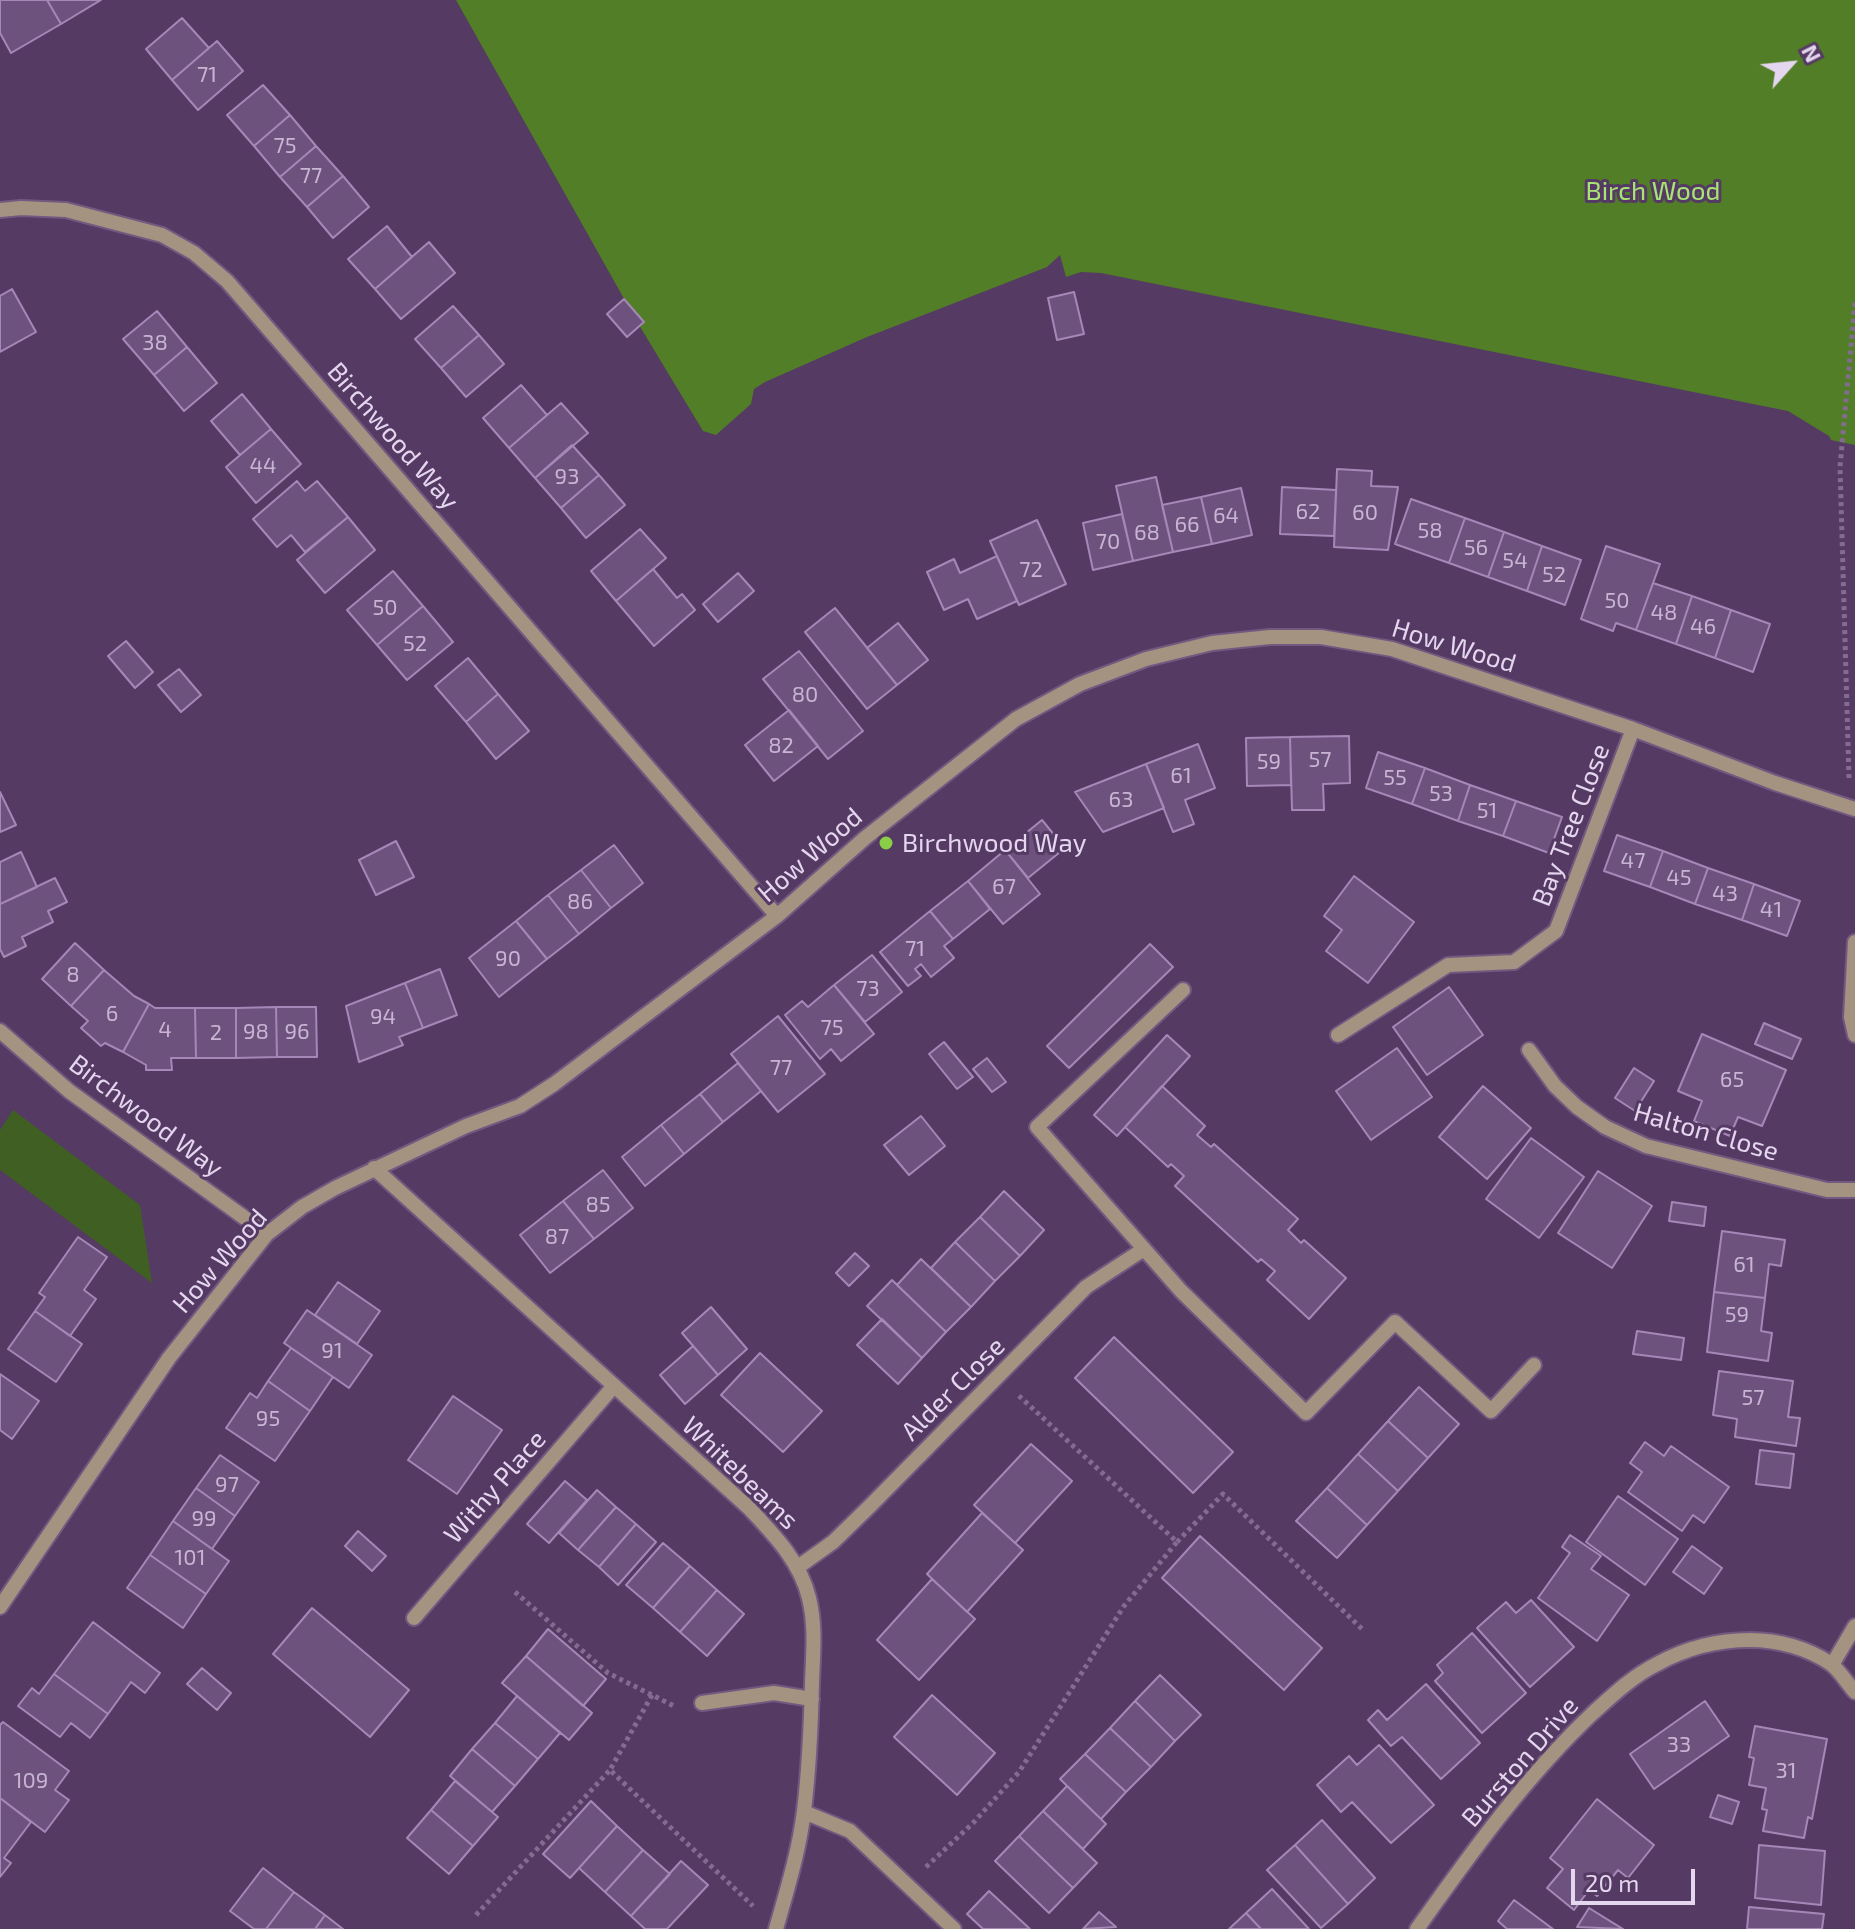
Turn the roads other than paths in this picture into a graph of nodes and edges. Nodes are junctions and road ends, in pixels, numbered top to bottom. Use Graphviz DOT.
graph roads {
  1 [pos="0,210"];
  2 [pos="1633,729"];
  3 [pos="1852,808"];
  4 [pos="777,916"];
  5 [pos="1855,942"];
  6 [pos="1183,990"];
  7 [pos="0,1031"];
  8 [pos="1338,1035"];
  9 [pos="1855,1035"];
  10 [pos="1529,1050"];
  11 [pos="374,1168"];
  12 [pos="1855,1190"];
  13 [pos="267,1234"];
  14 [pos="1144,1249"];
  15 [pos="1534,1365"];
  16 [pos="613,1387"];
  17 [pos="798,1567"];
  18 [pos="0,1607"];
  19 [pos="414,1618"];
  20 [pos="1855,1626"];
  21 [pos="1832,1665"];
  22 [pos="1855,1692"];
  23 [pos="812,1699"];
  24 [pos="702,1703"];
  25 [pos="804,1812"];
  26 [pos="776,1929"];
  27 [pos="954,1929"];
  28 [pos="1417,1929"];
  1 -- 4 [label="street, Birchwood Way"];
  2 -- 3 [label="street, How Wood"];
  2 -- 4 [label="street, How Wood"];
  2 -- 8 [label="street, Bay Tree Close"];
  4 -- 11 [label="street, How Wood"];
  5 -- 9 [label="street"];
  6 -- 14 [label="street"];
  7 -- 13 [label="street, Birchwood Way"];
  10 -- 12 [label="street, Halton Close"];
  11 -- 13 [label="street, How Wood"];
  11 -- 16 [label="street, Whitebeams"];
  13 -- 18 [label="street, How Wood"];
  14 -- 15 [label="street"];
  14 -- 17 [label="street, Alder Close"];
  16 -- 17 [label="street, Whitebeams"];
  16 -- 19 [label="street, Withy Place"];
  17 -- 23 [label="street, Whitebeams"];
  20 -- 21 [label="street"];
  21 -- 22 [label="street, Burston Drive"];
  21 -- 28 [label="street, Burston Drive"];
  23 -- 24 [label="street"];
  23 -- 25 [label="street, Whitebeams"];
  25 -- 26 [label="street, Whitebeams"];
  25 -- 27 [label="street"];
}
